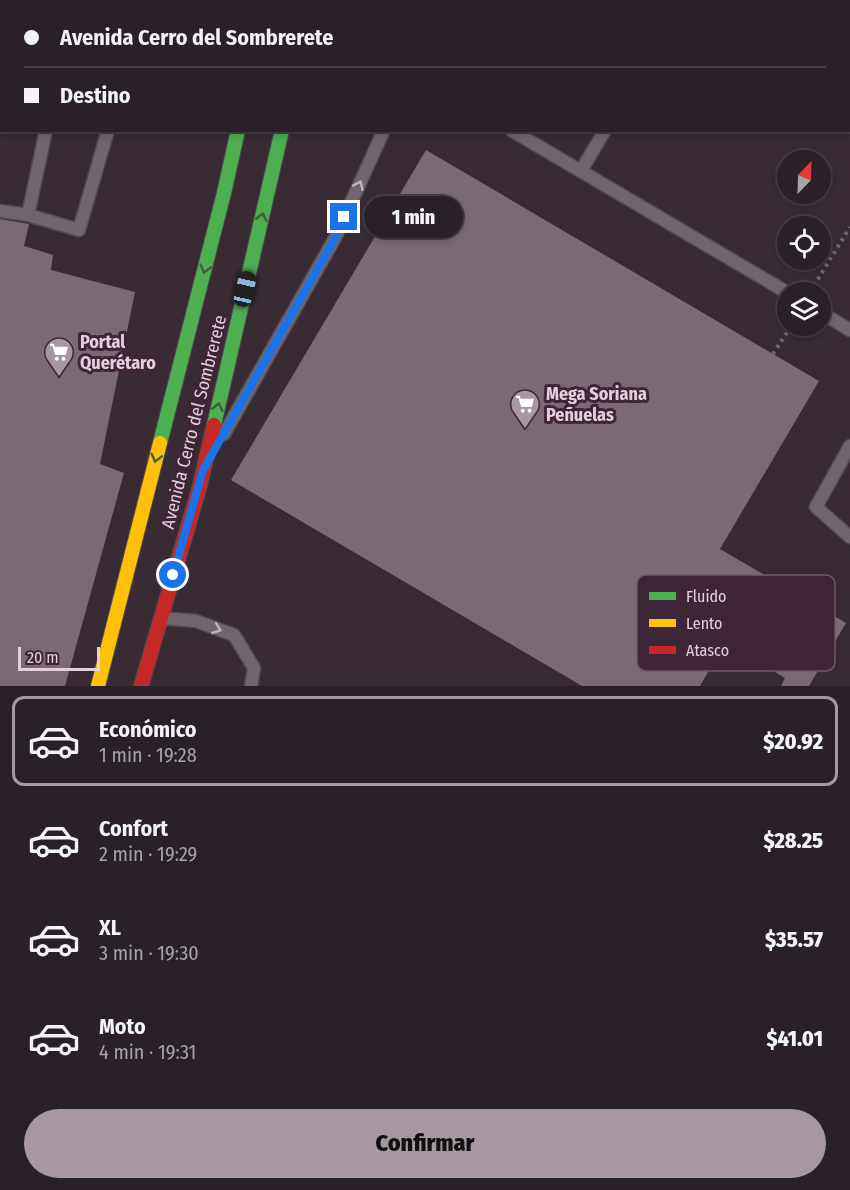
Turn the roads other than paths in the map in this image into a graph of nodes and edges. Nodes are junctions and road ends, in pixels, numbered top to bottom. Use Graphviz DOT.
graph roads {
  1 [pos="46,132"];
  2 [pos="107,132"];
  3 [pos="238,132"];
  4 [pos="282,132"];
  5 [pos="383,132"];
  6 [pos="514,132"];
  7 [pos="604,132"];
  8 [pos="581,171"];
  9 [pos="0,211"];
  10 [pos="28,215"];
  11 [pos="777,287"];
  12 [pos="831,319"];
  13 [pos="850,330"];
  14 [pos="850,446"];
  15 [pos="203,470"];
  16 [pos="850,537"];
  17 [pos="160,618"];
  18 [pos="98,686"];
  19 [pos="141,686"];
  20 [pos="250,686"];
  1 -- 10 [label="lane"];
  2 -- 10 [label="lane"];
  3 -- 18 [label="main road, Avenida Cerro del Sombrerete, one-way"];
  15 -- 4 [label="main road, Avenida Cerro del Sombrerete, one-way"];
  15 -- 5 [label="lane, one-way"];
  6 -- 8 [label="lane"];
  7 -- 8 [label="lane"];
  8 -- 11 [label="lane"];
  9 -- 10 [label="lane"];
  12 -- 13 [label="lane"];
  14 -- 16 [label="lane"];
  15 -- 17 [label="main road, Avenida Cerro del Sombrerete"];
  17 -- 19 [label="main road, Avenida Cerro del Sombrerete"];
  17 -- 20 [label="lane, one-way"];
}
